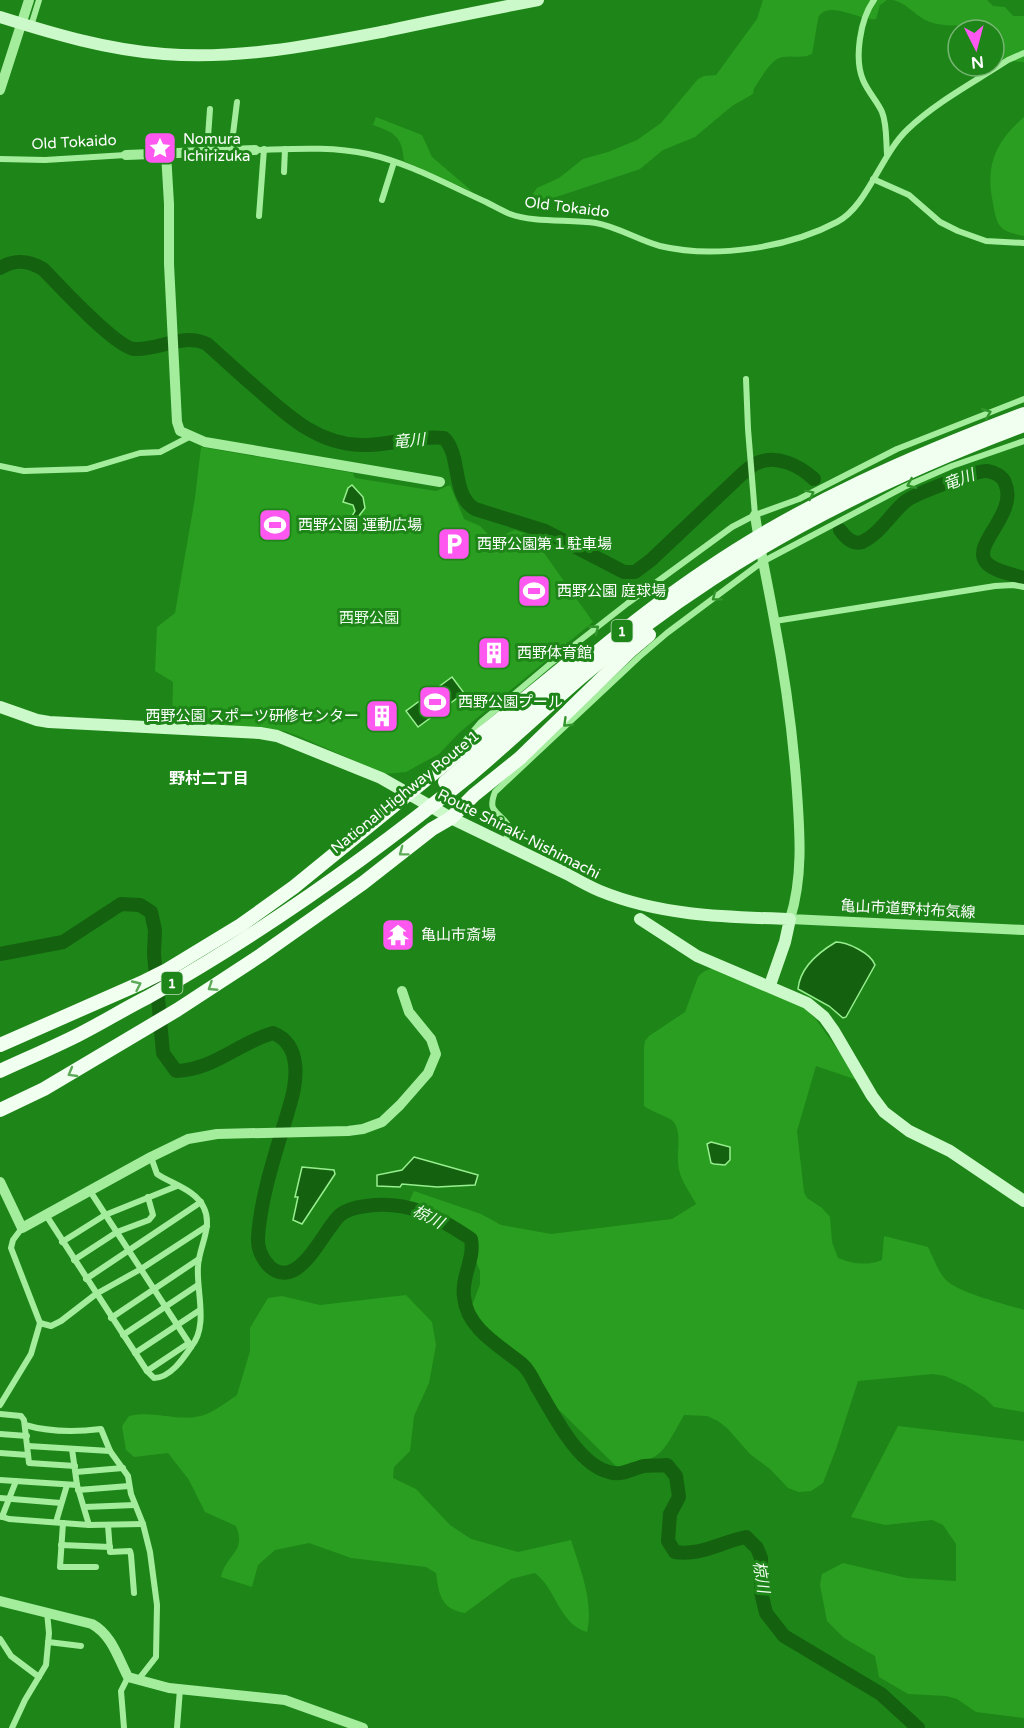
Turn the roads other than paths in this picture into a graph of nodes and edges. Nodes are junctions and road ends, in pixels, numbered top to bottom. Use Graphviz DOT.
graph roads {
  1 [pos="28,0"];
  2 [pos="39,0"];
  3 [pos="538,0"];
  4 [pos="874,0"];
  5 [pos="0,17"];
  6 [pos="31,27"];
  7 [pos="1024,54"];
  8 [pos="0,90"];
  9 [pos="237,102"];
  10 [pos="210,109"];
  11 [pos="285,149"];
  12 [pos="231,150"];
  13 [pos="259,150"];
  14 [pos="207,151"];
  15 [pos="166,153"];
  16 [pos="887,154"];
  17 [pos="126,155"];
  18 [pos="0,159"];
  19 [pos="394,162"];
  20 [pos="284,172"];
  21 [pos="873,179"];
  22 [pos="382,200"];
  23 [pos="259,216"];
  24 [pos="1024,243"];
  25 [pos="746,379"];
  26 [pos="1024,399"];
  27 [pos="1024,414"];
  28 [pos="1024,424"];
  29 [pos="191,436"];
  30 [pos="1024,441"];
  31 [pos="0,465"];
  32 [pos="440,482"];
  33 [pos="755,515"];
  34 [pos="737,556"];
  35 [pos="762,560"];
  36 [pos="1024,587"];
  37 [pos="775,621"];
  38 [pos="0,707"];
  39 [pos="459,752"];
  40 [pos="411,795"];
  41 [pos="446,815"];
  42 [pos="506,844"];
  43 [pos="640,919"];
  44 [pos="790,919"];
  45 [pos="245,930"];
  46 [pos="1024,930"];
  47 [pos="770,986"];
  48 [pos="402,991"];
  49 [pos="0,1045"];
  50 [pos="0,1071"];
  51 [pos="0,1110"];
  52 [pos="151,1157"];
  53 [pos="0,1182"];
  54 [pos="177,1186"];
  55 [pos="90,1191"];
  56 [pos="148,1197"];
  57 [pos="1024,1201"];
  58 [pos="201,1202"];
  59 [pos="46,1215"];
  60 [pos="105,1215"];
  61 [pos="207,1226"];
  62 [pos="22,1228"];
  63 [pos="117,1232"];
  64 [pos="63,1242"];
  65 [pos="128,1250"];
  66 [pos="199,1259"];
  67 [pos="74,1260"];
  68 [pos="141,1269"];
  69 [pos="86,1279"];
  70 [pos="198,1285"];
  71 [pos="154,1289"];
  72 [pos="96,1294"];
  73 [pos="166,1306"];
  74 [pos="200,1310"];
  75 [pos="111,1318"];
  76 [pos="40,1323"];
  77 [pos="177,1325"];
  78 [pos="123,1335"];
  79 [pos="190,1345"];
  80 [pos="135,1353"];
  81 [pos="147,1371"];
  82 [pos="0,1405"];
  83 [pos="0,1414"];
  84 [pos="25,1425"];
  85 [pos="0,1434"];
  86 [pos="27,1436"];
  87 [pos="28,1446"];
  88 [pos="72,1449"];
  89 [pos="110,1451"];
  90 [pos="0,1454"];
  91 [pos="27,1455"];
  92 [pos="123,1468"];
  93 [pos="75,1469"];
  94 [pos="0,1480"];
  95 [pos="16,1481"];
  96 [pos="67,1485"];
  97 [pos="129,1486"];
  98 [pos="78,1488"];
  99 [pos="0,1498"];
  100 [pos="9,1499"];
  101 [pos="61,1503"];
  102 [pos="135,1506"];
  103 [pos="86,1507"];
  104 [pos="1,1517"];
  105 [pos="56,1522"];
  106 [pos="63,1523"];
  107 [pos="143,1524"];
  108 [pos="90,1525"];
  109 [pos="108,1525"];
  110 [pos="62,1545"];
  111 [pos="110,1547"];
  112 [pos="96,1567"];
  113 [pos="134,1593"];
  114 [pos="0,1601"];
  115 [pos="47,1612"];
  116 [pos="0,1639"];
  117 [pos="48,1642"];
  118 [pos="81,1646"];
  119 [pos="39,1677"];
  120 [pos="133,1679"];
  121 [pos="180,1689"];
  122 [pos="12,1728"];
  123 [pos="124,1728"];
  124 [pos="177,1728"];
  125 [pos="363,1728"];
  1 -- 8 [label="street"];
  2 -- 6 [label="street"];
  3 -- 6 [label="main road"];
  4 -- 16 [label="street"];
  5 -- 6 [label="main road"];
  7 -- 16 [label="street, Old Tokaido"];
  9 -- 12 [label="street"];
  10 -- 14 [label="street"];
  11 -- 13 [label="street, Old Tokaido"];
  11 -- 19 [label="street, Old Tokaido"];
  11 -- 20 [label="street"];
  12 -- 13 [label="street, Old Tokaido"];
  12 -- 14 [label="street, Old Tokaido"];
  13 -- 23 [label="street"];
  14 -- 15 [label="street, Old Tokaido"];
  15 -- 17 [label="street, Old Tokaido"];
  15 -- 29 [label="street"];
  16 -- 21 [label="street, Old Tokaido"];
  17 -- 18 [label="street, Old Tokaido"];
  19 -- 21 [label="street, Old Tokaido"];
  19 -- 22 [label="street"];
  21 -- 24 [label="street"];
  25 -- 33 [label="street"];
  33 -- 26 [label="street, one-way"];
  27 -- 34 [label="highway, National Highway Route 1 / 1"];
  28 -- 34 [label="highway, National Highway Route 1 / 1"];
  29 -- 31 [label="street"];
  29 -- 32 [label="street"];
  30 -- 35 [label="street, one-way"];
  33 -- 35 [label="street"];
  39 -- 33 [label="street, one-way"];
  34 -- 39 [label="highway"];
  34 -- 41 [label="highway"];
  34 -- 45 [label="highway, National Highway Route 1 / 1"];
  35 -- 37 [label="street"];
  35 -- 42 [label="street, one-way"];
  36 -- 37 [label="street"];
  37 -- 44 [label="street"];
  38 -- 40 [label="main road, Route Shiraki-Nishimachi"];
  39 -- 40 [label="highway"];
  40 -- 41 [label="main road, Route Shiraki-Nishimachi"];
  40 -- 45 [label="highway"];
  41 -- 42 [label="main road, Route Shiraki-Nishimachi"];
  41 -- 51 [label="highway, one-way"];
  42 -- 44 [label="main road, Route Shiraki-Nishimachi"];
  43 -- 47 [label="main road"];
  44 -- 46 [label="street, 亀山市道野村布気線"];
  44 -- 47 [label="main road"];
  49 -- 45 [label="highway, one-way"];
  45 -- 50 [label="highway, National Highway Route 1 / 1"];
  47 -- 57 [label="main road"];
  48 -- 52 [label="street"];
  52 -- 54 [label="street"];
  52 -- 55 [label="street"];
  53 -- 62 [label="street"];
  54 -- 56 [label="street"];
  54 -- 58 [label="street"];
  55 -- 59 [label="street"];
  55 -- 60 [label="street"];
  56 -- 60 [label="street"];
  56 -- 63 [label="street"];
  58 -- 61 [label="street"];
  58 -- 65 [label="street"];
  59 -- 62 [label="street"];
  59 -- 64 [label="street"];
  60 -- 63 [label="street"];
  60 -- 64 [label="street"];
  61 -- 66 [label="street"];
  61 -- 68 [label="street"];
  62 -- 76 [label="street"];
  63 -- 65 [label="street"];
  63 -- 67 [label="street"];
  64 -- 67 [label="street"];
  65 -- 68 [label="street"];
  65 -- 69 [label="street"];
  66 -- 70 [label="street"];
  66 -- 71 [label="street"];
  67 -- 69 [label="street"];
  68 -- 71 [label="street"];
  68 -- 72 [label="street"];
  69 -- 72 [label="street"];
  70 -- 73 [label="street"];
  70 -- 74 [label="street"];
  71 -- 73 [label="street"];
  71 -- 75 [label="street"];
  72 -- 75 [label="street"];
  72 -- 76 [label="street"];
  73 -- 77 [label="street"];
  73 -- 78 [label="street"];
  74 -- 77 [label="street"];
  74 -- 79 [label="street"];
  75 -- 78 [label="street"];
  76 -- 82 [label="street"];
  77 -- 79 [label="street"];
  77 -- 80 [label="street"];
  78 -- 80 [label="street"];
  79 -- 81 [label="street"];
  79 -- 81 [label="street"];
  80 -- 81 [label="street"];
  83 -- 84 [label="street"];
  84 -- 86 [label="street"];
  84 -- 89 [label="street"];
  85 -- 86 [label="street"];
  86 -- 87 [label="street"];
  87 -- 88 [label="street"];
  87 -- 91 [label="street"];
  88 -- 89 [label="street"];
  88 -- 93 [label="street"];
  89 -- 92 [label="street"];
  90 -- 91 [label="street"];
  91 -- 93 [label="street"];
  92 -- 93 [label="street"];
  92 -- 97 [label="street"];
  93 -- 98 [label="street"];
  94 -- 95 [label="street"];
  95 -- 96 [label="street"];
  95 -- 100 [label="street"];
  96 -- 98 [label="street"];
  96 -- 101 [label="street"];
  97 -- 98 [label="street"];
  97 -- 102 [label="street"];
  98 -- 103 [label="street"];
  99 -- 100 [label="street"];
  100 -- 101 [label="street"];
  100 -- 104 [label="street"];
  101 -- 105 [label="street"];
  102 -- 103 [label="street"];
  102 -- 107 [label="street"];
  103 -- 108 [label="street"];
  104 -- 105 [label="street"];
  105 -- 106 [label="street"];
  106 -- 108 [label="street"];
  106 -- 110 [label="street"];
  107 -- 109 [label="street"];
  107 -- 120 [label="street"];
  108 -- 109 [label="street"];
  109 -- 111 [label="street"];
  110 -- 111 [label="street"];
  110 -- 112 [label="street"];
  111 -- 113 [label="street"];
  114 -- 115 [label="street"];
  115 -- 117 [label="street"];
  115 -- 120 [label="street"];
  116 -- 119 [label="street"];
  117 -- 118 [label="street"];
  117 -- 119 [label="street"];
  119 -- 122 [label="street"];
  120 -- 121 [label="street"];
  120 -- 123 [label="street"];
  121 -- 124 [label="street"];
  121 -- 125 [label="street"];
}
